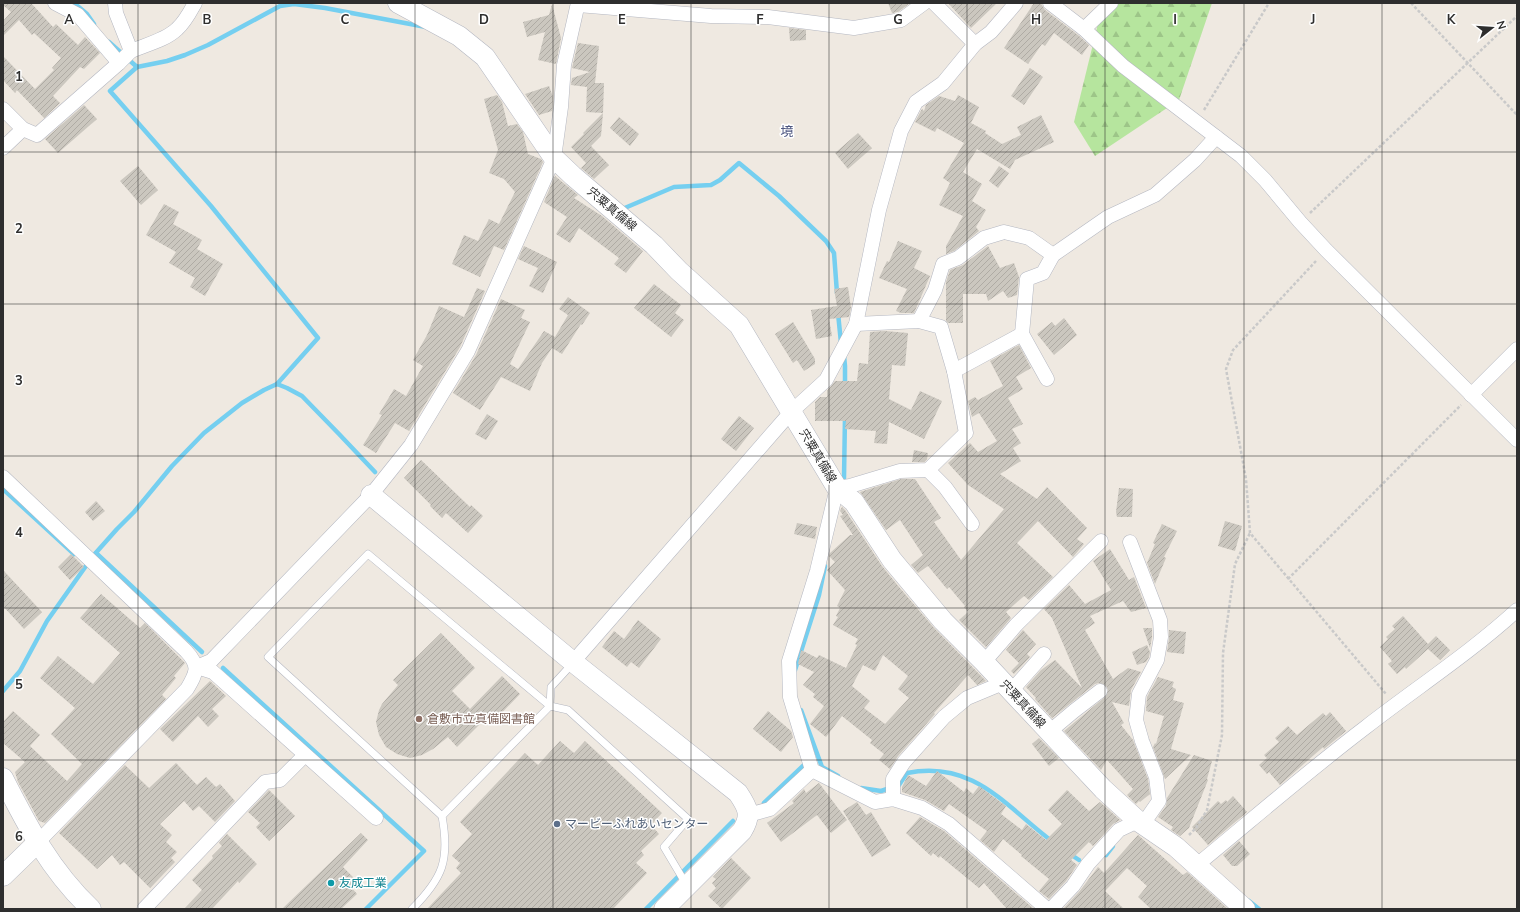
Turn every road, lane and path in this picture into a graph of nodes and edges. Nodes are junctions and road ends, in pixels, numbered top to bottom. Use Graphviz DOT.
graph roads {
  1 [pos="55,3"];
  2 [pos="115,3"];
  3 [pos="195,3"];
  4 [pos="398,3"];
  5 [pos="924,3"];
  6 [pos="934,3"];
  7 [pos="1016,3"];
  8 [pos="1050,3"];
  9 [pos="1110,3"];
  10 [pos="1269,3"];
  11 [pos="1411,3"];
  12 [pos="578,4"];
  13 [pos="1517,16"];
  14 [pos="1084,29"];
  15 [pos="975,44"];
  16 [pos="131,51"];
  17 [pos="119,63"];
  18 [pos="1468,63"];
  19 [pos="3,109"];
  20 [pos="1517,115"];
  21 [pos="1196,122"];
  22 [pos="23,129"];
  23 [pos="1216,137"];
  24 [pos="3,148"];
  25 [pos="554,158"];
  26 [pos="1300,222"];
  27 [pos="1326,250"];
  28 [pos="1053,254"];
  29 [pos="919,321"];
  30 [pos="856,324"];
  31 [pos="1022,334"];
  32 [pos="1517,349"];
  33 [pos="954,371"];
  34 [pos="1047,379"];
  35 [pos="1471,395"];
  36 [pos="791,412"];
  37 [pos="1517,440"];
  38 [pos="928,470"];
  39 [pos="3,477"];
  40 [pos="837,488"];
  41 [pos="371,496"];
  42 [pos="972,524"];
  43 [pos="1250,533"];
  44 [pos="1101,541"];
  45 [pos="1130,542"];
  46 [pos="1288,579"];
  47 [pos="1517,610"];
  48 [pos="1044,654"];
  49 [pos="573,662"];
  50 [pos="984,662"];
  51 [pos="196,667"];
  52 [pos="1007,687"];
  53 [pos="1100,691"];
  54 [pos="1394,704"];
  55 [pos="550,706"];
  56 [pos="1049,732"];
  57 [pos="305,755"];
  58 [pos="812,770"];
  59 [pos="3,778"];
  60 [pos="893,799"];
  61 [pos="748,815"];
  62 [pos="442,816"];
  63 [pos="376,818"];
  64 [pos="1141,822"];
  65 [pos="37,843"];
  66 [pos="1176,847"];
  67 [pos="1197,865"];
  68 [pos="3,876"];
  69 [pos="683,878"];
  70 [pos="91,909"];
  71 [pos="144,909"];
  72 [pos="412,909"];
  73 [pos="664,909"];
  74 [pos="1047,909"];
  75 [pos="1051,909"];
  76 [pos="1245,909"];
  1 -- 17 [label="street"];
  2 -- 16 [label="street"];
  3 -- 16 [label="street"];
  4 -- 25 [label="main road, 宍粟真備線"];
  5 -- 12 [label="street"];
  6 -- 15 [label="street"];
  7 -- 15 [label="street"];
  8 -- 14 [label="street"];
  9 -- 14 [label="street"];
  10 -- 21 [label="path"];
  11 -- 18 [label="path"];
  12 -- 25 [label="street"];
  13 -- 18 [label="path"];
  14 -- 21 [label="street"];
  15 -- 30 [label="street"];
  16 -- 17 [label="street"];
  17 -- 22 [label="street"];
  18 -- 20 [label="path"];
  18 -- 26 [label="path"];
  19 -- 22 [label="street"];
  21 -- 23 [label="street"];
  22 -- 24 [label="street"];
  23 -- 26 [label="street"];
  23 -- 28 [label="street"];
  25 -- 36 [label="main road, 宍粟真備線"];
  25 -- 41 [label="street"];
  26 -- 27 [label="street"];
  27 -- 35 [label="street"];
  27 -- 43 [label="path"];
  28 -- 29 [label="street"];
  28 -- 31 [label="street"];
  29 -- 30 [label="street"];
  29 -- 33 [label="street"];
  30 -- 36 [label="street"];
  31 -- 33 [label="street"];
  31 -- 34 [label="street"];
  32 -- 35 [label="street"];
  33 -- 38 [label="street"];
  35 -- 37 [label="street"];
  35 -- 46 [label="path"];
  36 -- 40 [label="main road, 宍粟真備線"];
  36 -- 49 [label="street"];
  38 -- 40 [label="street"];
  38 -- 42 [label="street"];
  39 -- 51 [label="street"];
  40 -- 50 [label="main road, 宍粟真備線"];
  40 -- 58 [label="street"];
  41 -- 49 [label="main road"];
  41 -- 51 [label="street"];
  43 -- 46 [label="path"];
  43 -- 66 [label="path"];
  44 -- 50 [label="street"];
  45 -- 64 [label="street"];
  46 -- 54 [label="path"];
  47 -- 54 [label="street"];
  48 -- 52 [label="street"];
  49 -- 55 [label="lane"];
  49 -- 61 [label="main road"];
  50 -- 52 [label="main road, 宍粟真備線"];
  51 -- 57 [label="street"];
  51 -- 65 [label="street"];
  52 -- 56 [label="main road, 宍粟真備線"];
  52 -- 60 [label="street"];
  53 -- 56 [label="street"];
  54 -- 67 [label="street"];
  55 -- 62 [label="lane"];
  55 -- 62 [label="lane"];
  55 -- 69 [label="lane"];
  56 -- 64 [label="main road, 宍粟真備線"];
  57 -- 63 [label="street"];
  57 -- 71 [label="street"];
  58 -- 60 [label="street"];
  58 -- 61 [label="street"];
  59 -- 65 [label="main road"];
  60 -- 74 [label="street"];
  61 -- 69 [label="main road"];
  62 -- 72 [label="lane"];
  64 -- 66 [label="main road, 宍粟真備線"];
  64 -- 75 [label="street"];
  65 -- 68 [label="main road"];
  65 -- 70 [label="main road"];
  66 -- 67 [label="main road, 宍粟真備線"];
  67 -- 76 [label="main road, 宍粟真備線"];
  69 -- 73 [label="main road"];
}
